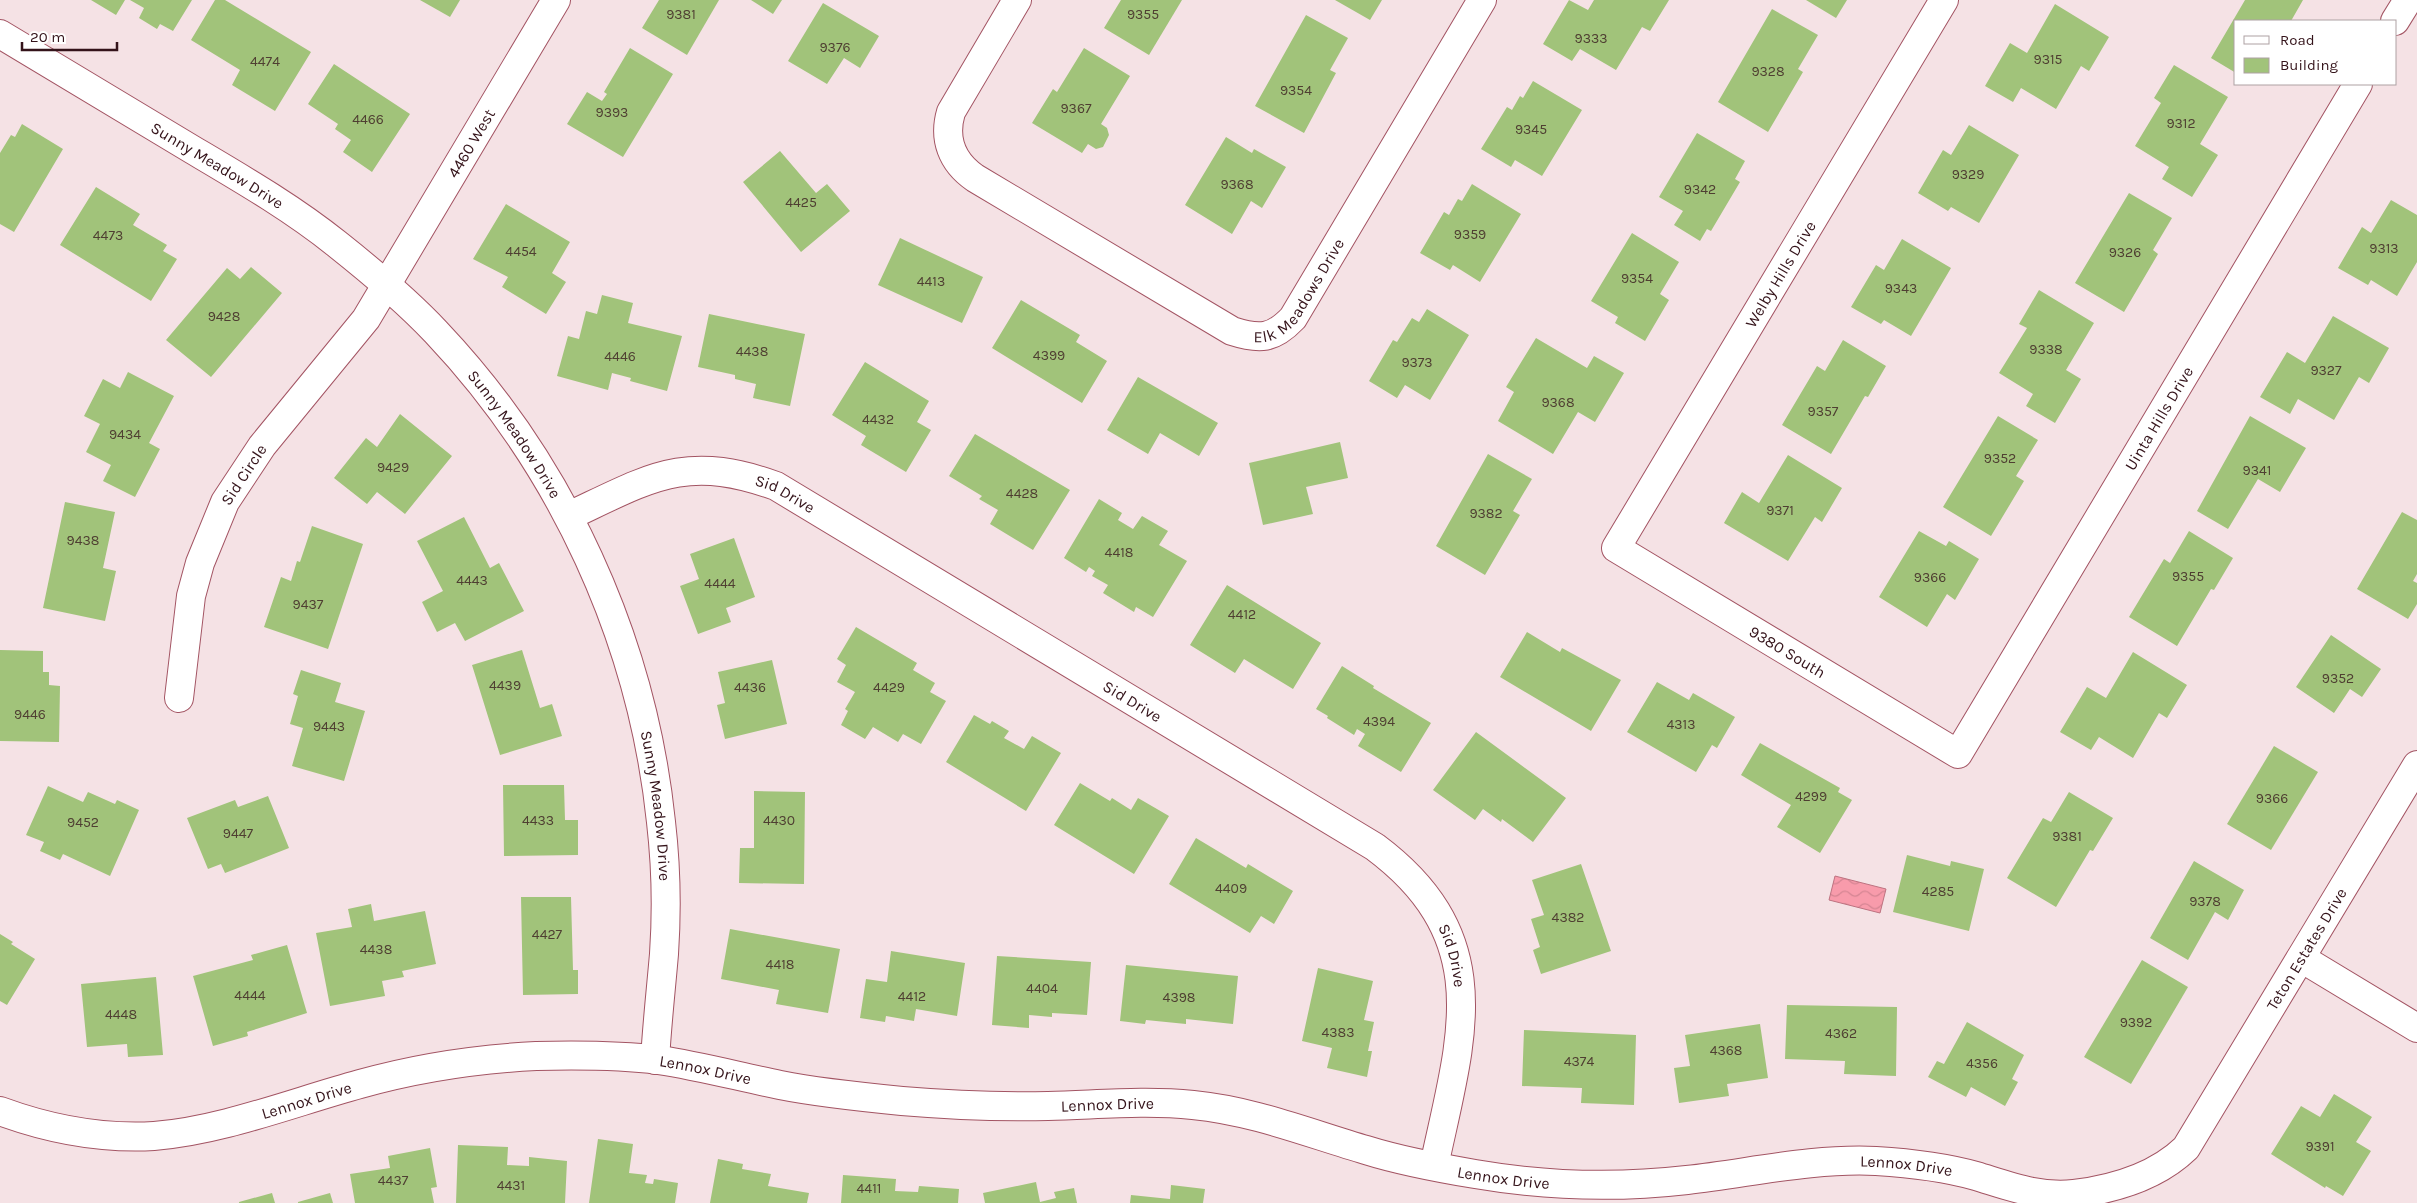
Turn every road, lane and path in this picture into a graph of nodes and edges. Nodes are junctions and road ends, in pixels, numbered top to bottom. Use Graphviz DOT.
graph roads {
  1 [pos="556,0"];
  2 [pos="1017,0"];
  3 [pos="1482,0"];
  4 [pos="1944,0"];
  5 [pos="2408,0"];
  6 [pos="2397,20"];
  7 [pos="0,34"];
  8 [pos="2357,85"];
  9 [pos="387,286"];
  10 [pos="569,516"];
  11 [pos="1616,548"];
  12 [pos="179,698"];
  13 [pos="1958,754"];
  14 [pos="2417,765"];
  15 [pos="2301,958"];
  16 [pos="2417,1028"];
  17 [pos="655,1060"];
  18 [pos="0,1111"];
  19 [pos="2196,1134"];
  20 [pos="1434,1166"];
  1 -- 9 [label="street, 4460 West"];
  2 -- 3 [label="street, Elk Meadows Drive"];
  4 -- 11 [label="street, Welby Hills Drive"];
  5 -- 6 [label="street"];
  7 -- 9 [label="street, Sunny Meadow Drive"];
  8 -- 13 [label="street, Uinta Hills Drive"];
  9 -- 10 [label="street, Sunny Meadow Drive"];
  9 -- 12 [label="street, Sid Circle"];
  10 -- 17 [label="street, Sunny Meadow Drive"];
  10 -- 20 [label="street, Sid Drive"];
  11 -- 13 [label="street, 9380 South"];
  14 -- 15 [label="street, Teton Estates Drive"];
  15 -- 16 [label="street"];
  15 -- 19 [label="street, Teton Estates Drive"];
  17 -- 18 [label="street, Lennox Drive"];
  17 -- 20 [label="street, Lennox Drive"];
  19 -- 20 [label="street, Lennox Drive"];
}
